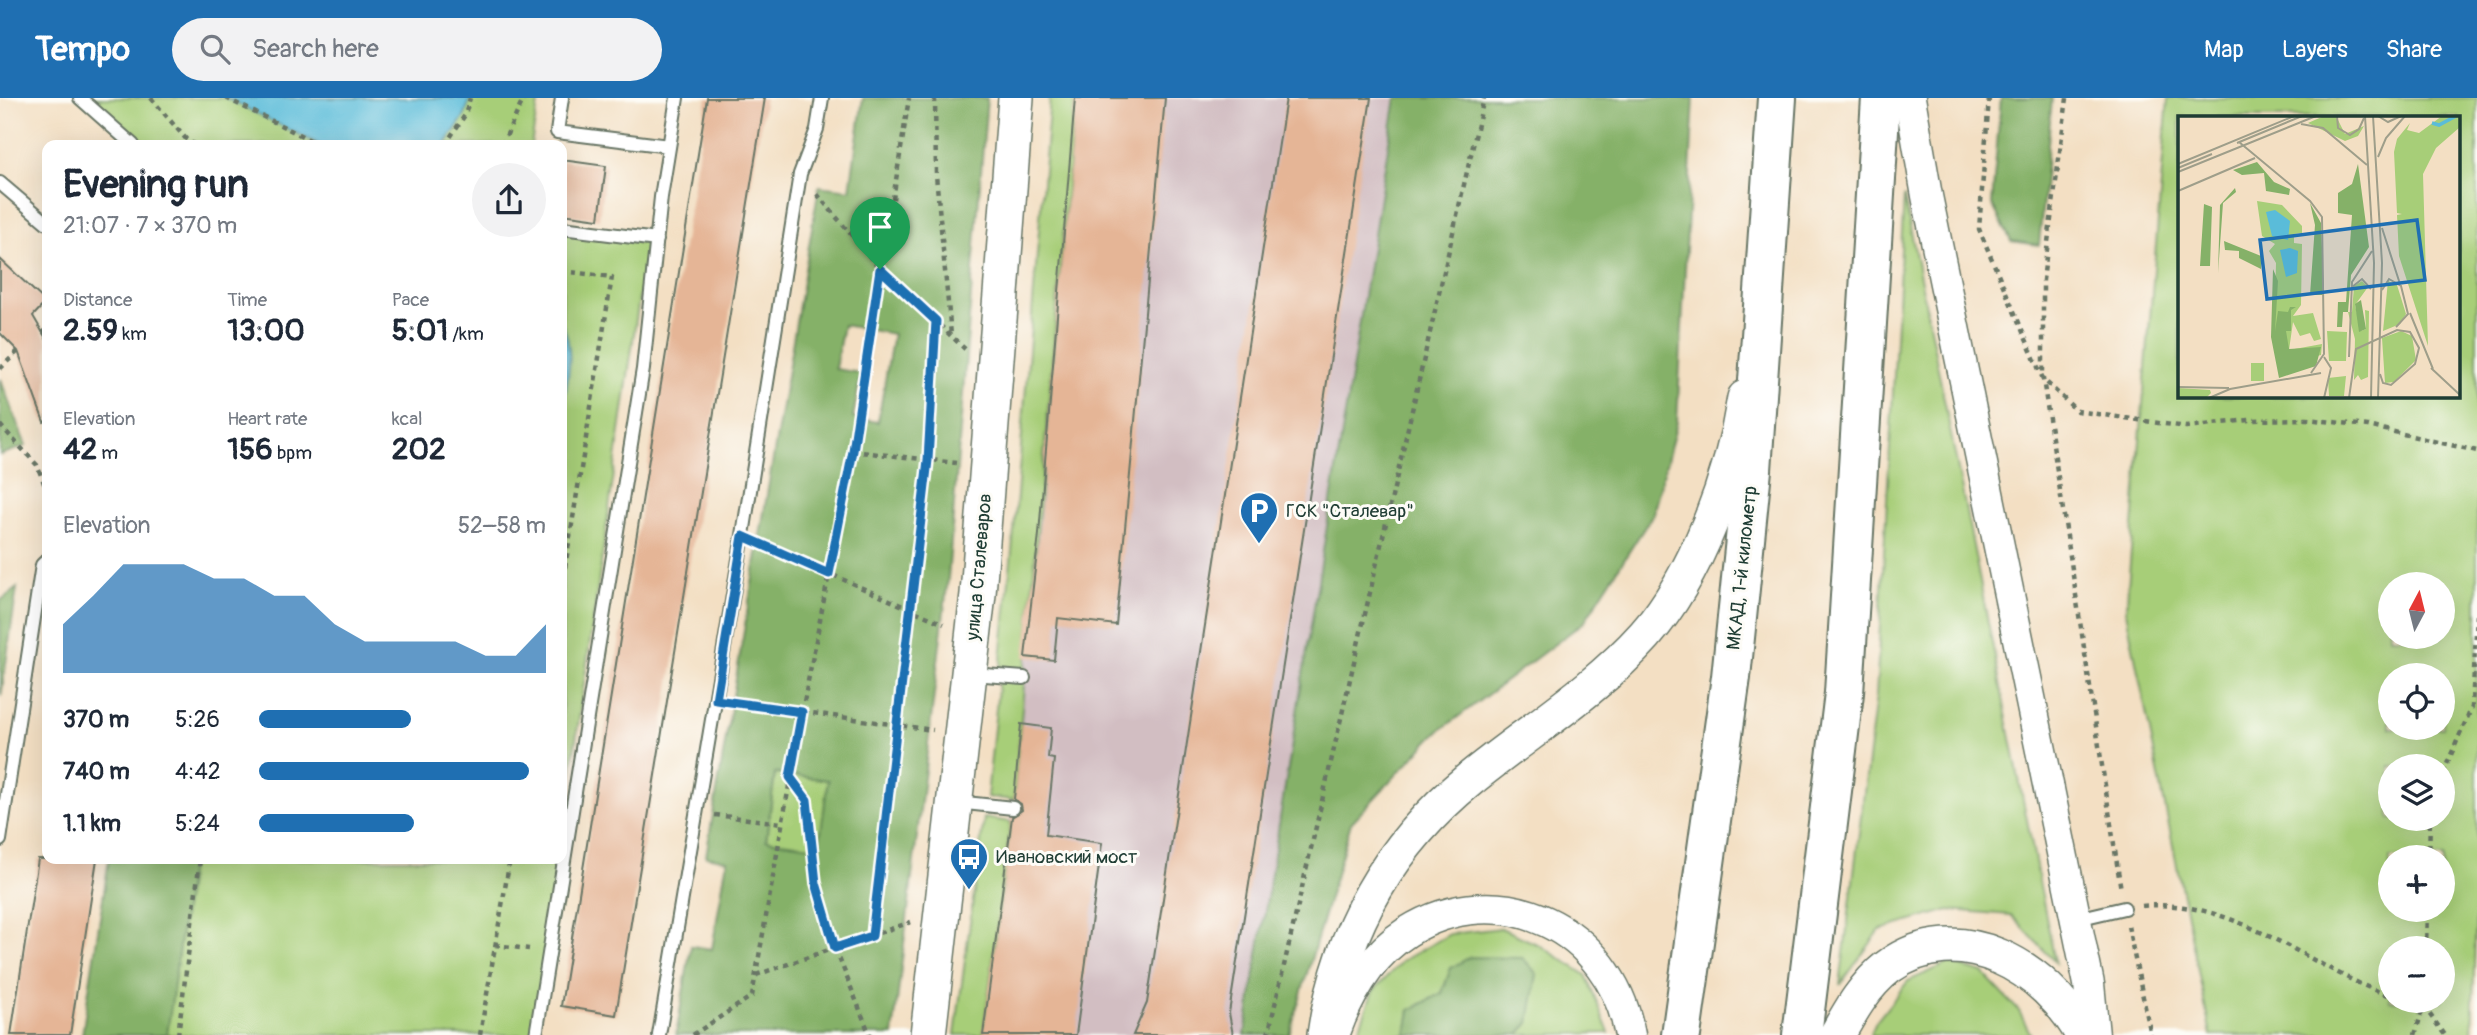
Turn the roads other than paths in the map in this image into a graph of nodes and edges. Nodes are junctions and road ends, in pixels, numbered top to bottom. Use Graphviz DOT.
graph roads {
  1 [pos="80,98"];
  2 [pos="562,98"];
  3 [pos="677,98"];
  4 [pos="822,98"];
  5 [pos="1016,98"];
  6 [pos="1777,98"];
  7 [pos="1881,98"];
  8 [pos="1910,98"];
  9 [pos="127,140"];
  10 [pos="669,146"];
  11 [pos="0,183"];
  12 [pos="42,219"];
  13 [pos="567,229"];
  14 [pos="657,240"];
  15 [pos="1765,277"];
  16 [pos="42,565"];
  17 [pos="969,674"];
  18 [pos="1024,678"];
  19 [pos="955,802"];
  20 [pos="1013,808"];
  21 [pos="0,840"];
  22 [pos="567,840"];
  23 [pos="563,864"];
  24 [pos="2124,908"];
  25 [pos="2075,919"];
  26 [pos="536,1035"];
  27 [pos="659,1035"];
  28 [pos="928,1035"];
  29 [pos="1325,1035"];
  30 [pos="1334,1035"];
  31 [pos="1629,1035"];
  32 [pos="1681,1035"];
  33 [pos="1802,1035"];
  34 [pos="1837,1035"];
  35 [pos="2083,1035"];
  36 [pos="2094,1035"];
  1 -- 9 [label="lane"];
  2 -- 10 [label="lane"];
  3 -- 10 [label="lane"];
  4 -- 27 [label="lane"];
  5 -- 17 [label="main road, улица Сталеваров"];
  6 -- 15 [label="highway, МКАД, 1-й километр"];
  7 -- 33 [label="highway"];
  8 -- 25 [label="street"];
  10 -- 14 [label="lane"];
  11 -- 12 [label="lane"];
  13 -- 14 [label="lane"];
  14 -- 22 [label="lane"];
  15 -- 29 [label="main road"];
  15 -- 32 [label="highway, МКАД, 1-й километр"];
  16 -- 21 [label="lane"];
  17 -- 18 [label="lane"];
  17 -- 19 [label="main road, улица Сталеваров"];
  19 -- 20 [label="lane"];
  19 -- 28 [label="main road, улица Сталеваров"];
  23 -- 26 [label="lane"];
  24 -- 25 [label="lane"];
  25 -- 36 [label="street"];
  30 -- 31 [label="street"];
  34 -- 35 [label="main road"];
}
